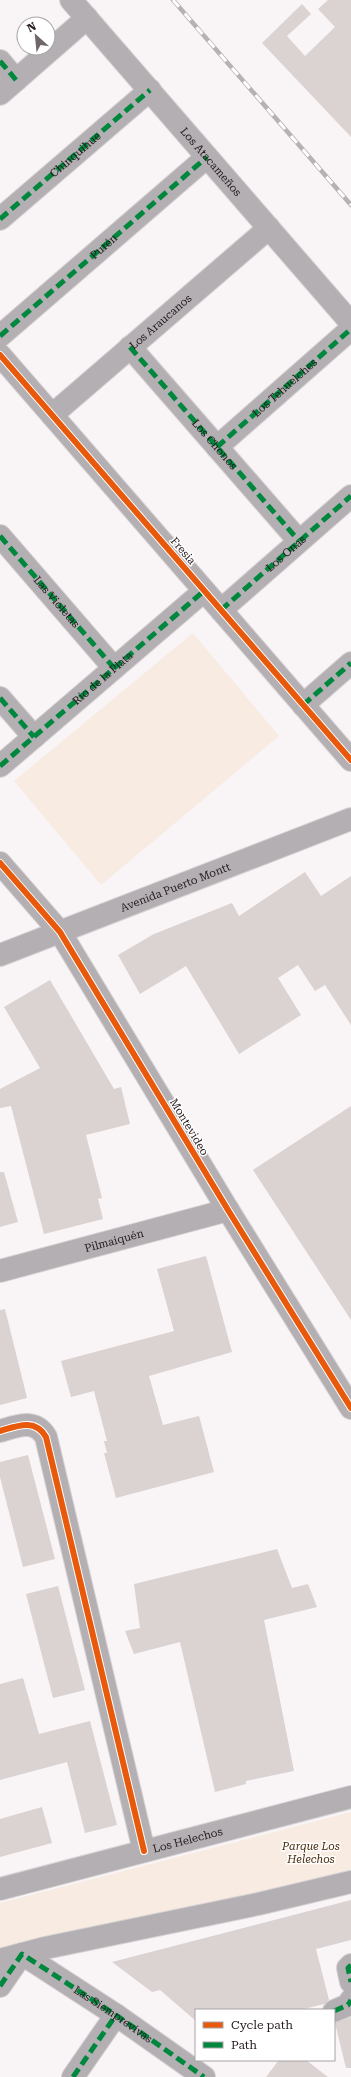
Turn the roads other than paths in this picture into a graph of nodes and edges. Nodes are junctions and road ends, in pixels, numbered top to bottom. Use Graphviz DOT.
graph roads {
  1 [pos="71,0"];
  2 [pos="87,18"];
  3 [pos="0,61"];
  4 [pos="16,80"];
  5 [pos="150,90"];
  6 [pos="0,94"];
  7 [pos="207,157"];
  8 [pos="0,219"];
  9 [pos="269,228"];
  10 [pos="351,323"];
  11 [pos="351,329"];
  12 [pos="0,336"];
  13 [pos="130,347"];
  14 [pos="0,355"];
  15 [pos="52,414"];
  16 [pos="217,447"];
  17 [pos="351,496"];
  18 [pos="0,536"];
  19 [pos="299,541"];
  20 [pos="204,591"];
  21 [pos="221,610"];
  22 [pos="351,663"];
  23 [pos="114,668"];
  24 [pos="0,698"];
  25 [pos="303,704"];
  26 [pos="34,737"];
  27 [pos="351,760"];
  28 [pos="0,766"];
  29 [pos="351,819"];
  30 [pos="0,864"];
  31 [pos="60,932"];
  32 [pos="0,955"];
  33 [pos="228,1210"];
  34 [pos="0,1271"];
  35 [pos="351,1408"];
  36 [pos="0,1431"];
  37 [pos="351,1797"];
  38 [pos="144,1851"];
  39 [pos="351,1882"];
  40 [pos="0,1889"];
  41 [pos="22,1954"];
  42 [pos="0,1960"];
  43 [pos="351,1965"];
  44 [pos="351,1982"];
  45 [pos="0,1986"];
  46 [pos="351,2000"];
  47 [pos="335,2012"];
  48 [pos="116,2016"];
  49 [pos="72,2077"];
  50 [pos="204,2077"];
  1 -- 2 [label="street, Los Atacameños"];
  2 -- 4 [label="street"];
  2 -- 5 [label="street, Los Atacameños"];
  3 -- 4 [label="street"];
  4 -- 6 [label="street"];
  5 -- 7 [label="street, Los Atacameños"];
  5 -- 8 [label="street, Chinquihue"];
  7 -- 9 [label="street, Los Atacameños"];
  7 -- 12 [label="street, Purén"];
  9 -- 10 [label="street, Los Atacameños"];
  9 -- 13 [label="street, Los Araucanos"];
  11 -- 16 [label="street, Los Tehuelches"];
  13 -- 15 [label="street, Los Araucanos"];
  13 -- 16 [label="street, Los Chonos"];
  14 -- 15 [label="street, Fresia"];
  15 -- 20 [label="street, Fresia"];
  16 -- 19 [label="street, Los Chonos"];
  17 -- 19 [label="street, Los Onas"];
  18 -- 23 [label="street, Las Violetas"];
  19 -- 21 [label="street, Los Onas"];
  20 -- 21 [label="street, Fresia"];
  20 -- 23 [label="street, Río de la Plata"];
  21 -- 25 [label="street, Fresia"];
  22 -- 25 [label="street"];
  23 -- 26 [label="street, Río de la Plata"];
  24 -- 26 [label="street"];
  25 -- 27 [label="street, Fresia"];
  26 -- 28 [label="street, Río de la Plata"];
  29 -- 31 [label="street, Avenida Puerto Montt"];
  30 -- 31 [label="street, Montevideo"];
  31 -- 32 [label="street, Avenida Puerto Montt"];
  31 -- 33 [label="street, Montevideo"];
  33 -- 34 [label="street, Pilmaiquén"];
  33 -- 35 [label="street, Montevideo"];
  36 -- 38 [label="street"];
  37 -- 38 [label="street, Los Helechos"];
  38 -- 40 [label="street, Los Helechos"];
  39 -- 41 [label="street"];
  41 -- 42 [label="street"];
  41 -- 45 [label="street"];
  41 -- 48 [label="street, Las Siemprevivas"];
  43 -- 44 [label="street"];
  46 -- 47 [label="street"];
  48 -- 49 [label="street"];
  48 -- 50 [label="street, Las Siemprevivas"];
}
